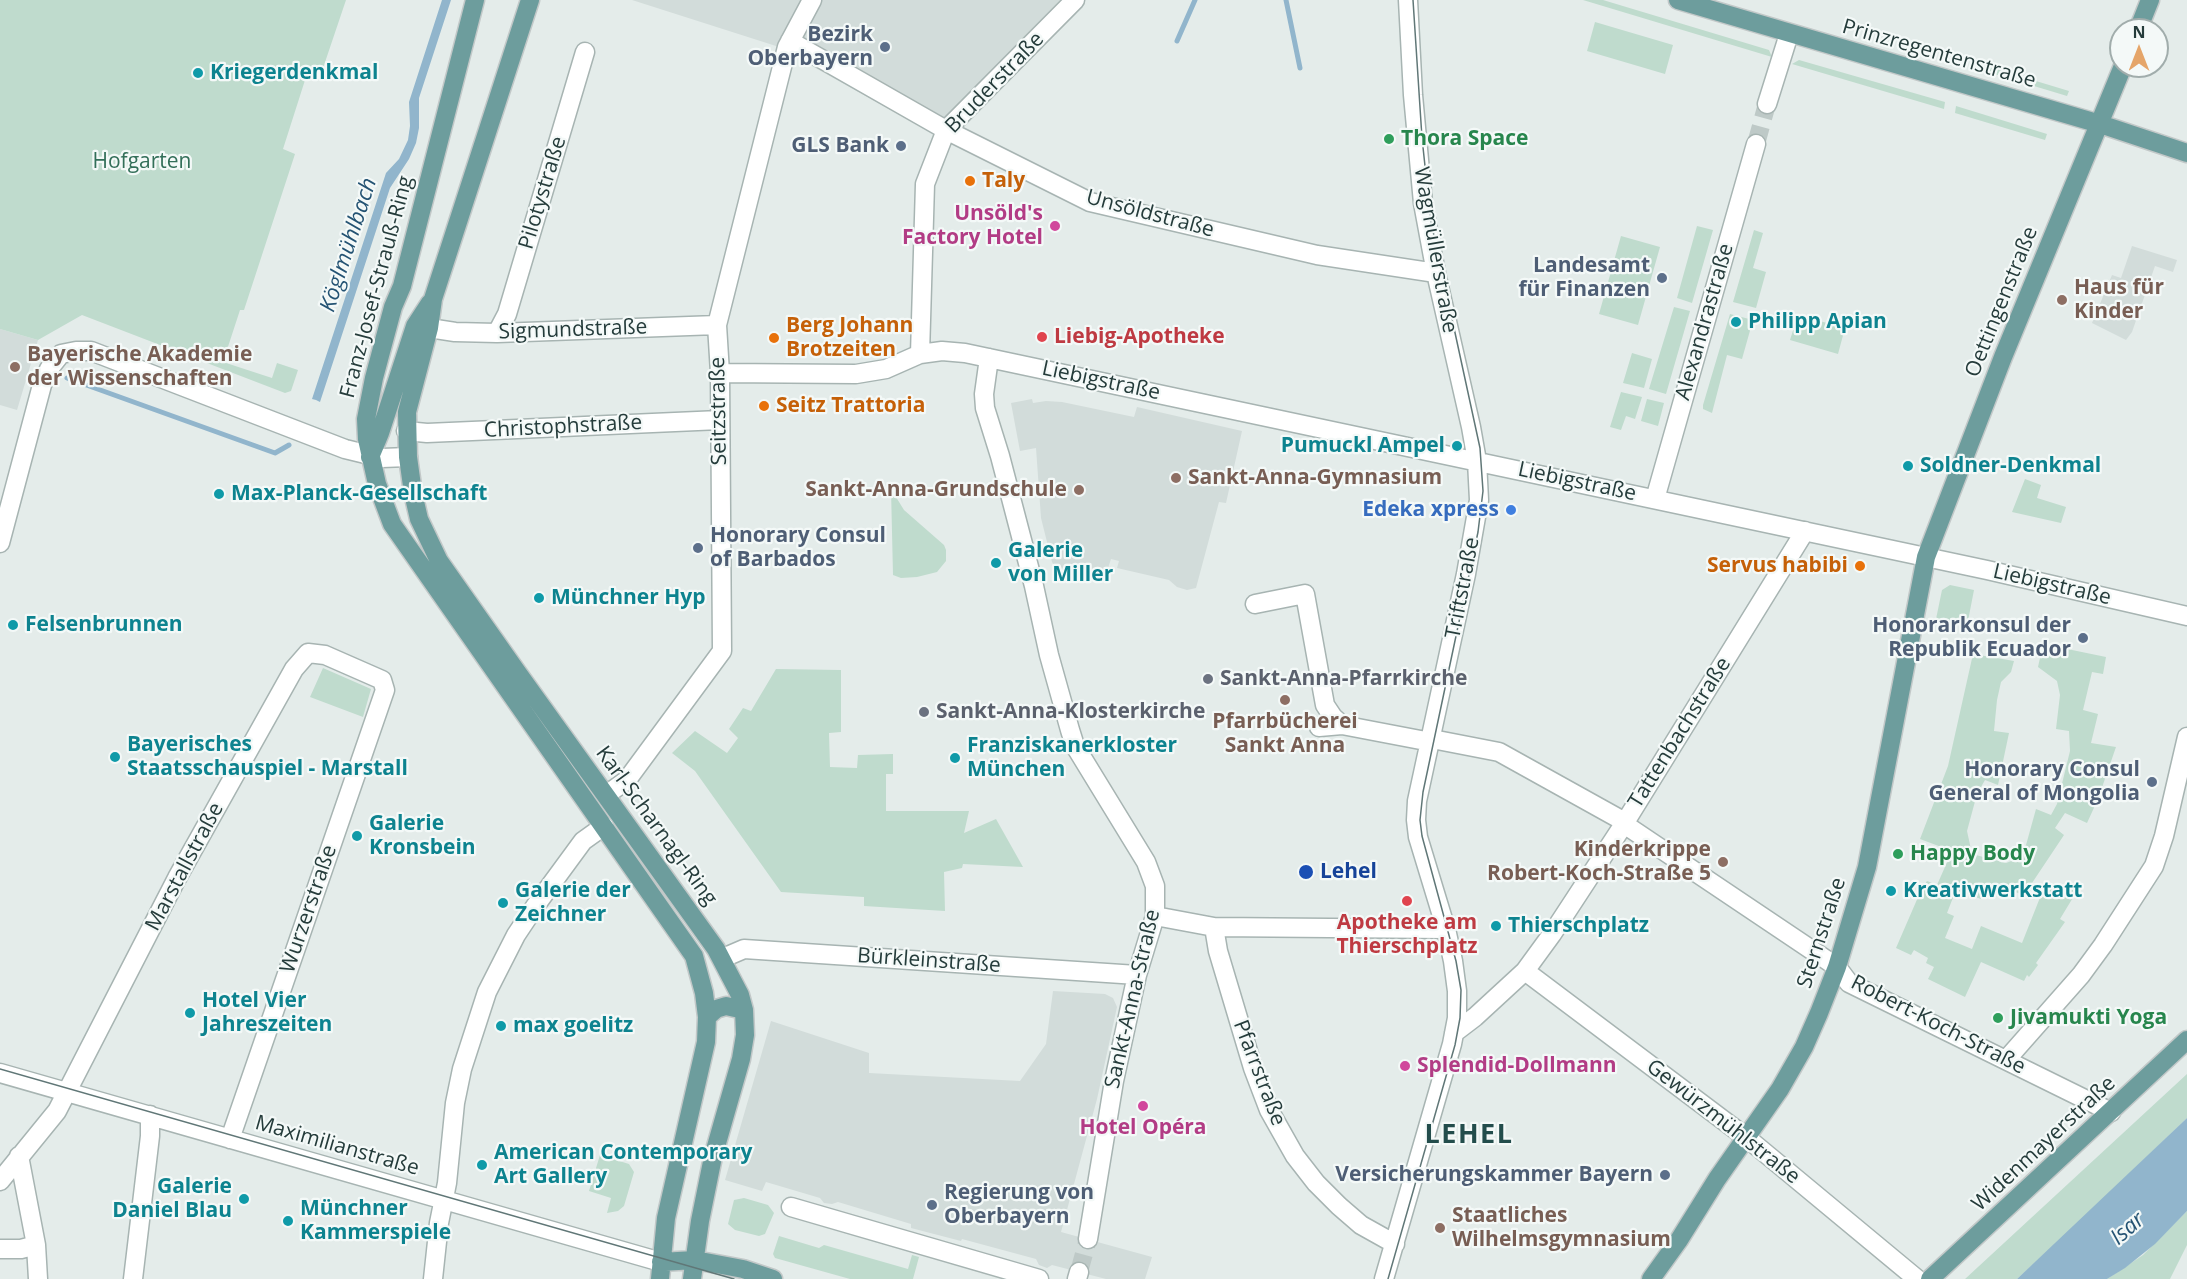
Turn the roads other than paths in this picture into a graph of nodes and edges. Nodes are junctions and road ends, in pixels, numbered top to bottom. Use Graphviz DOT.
graph roads {
  1 [pos="476,0"];
  2 [pos="530,0"];
  3 [pos="812,0"];
  4 [pos="1075,0"];
  5 [pos="1408,0"];
  6 [pos="1678,0"];
  7 [pos="2150,0"];
  8 [pos="2143,18"];
  9 [pos="1789,34"];
  10 [pos="790,41"];
  11 [pos="585,52"];
  12 [pos="2118,78"];
  13 [pos="1767,104"];
  14 [pos="2100,124"];
  15 [pos="946,130"];
  16 [pos="1756,144"];
  17 [pos="2187,153"];
  18 [pos="1436,273"];
  19 [pos="432,299"];
  20 [pos="717,325"];
  21 [pos="429,328"];
  22 [pos="497,333"];
  23 [pos="920,354"];
  24 [pos="989,358"];
  25 [pos="720,373"];
  26 [pos="720,420"];
  27 [pos="406,431"];
  28 [pos="370,457"];
  29 [pos="408,457"];
  30 [pos="1478,461"];
  31 [pos="1655,500"];
  32 [pos="1805,531"];
  33 [pos="0,543"];
  34 [pos="1926,557"];
  35 [pos="1255,604"];
  36 [pos="2187,616"];
  37 [pos="382,680"];
  38 [pos="1342,725"];
  39 [pos="1319,727"];
  40 [pos="2187,737"];
  41 [pos="1431,741"];
  42 [pos="606,795"];
  43 [pos="1624,823"];
  44 [pos="604,826"];
  45 [pos="1155,916"];
  46 [pos="1214,927"];
  47 [pos="1446,929"];
  48 [pos="723,958"];
  49 [pos="1837,967"];
  50 [pos="1525,971"];
  51 [pos="1137,975"];
  52 [pos="744,1010"];
  53 [pos="707,1017"];
  54 [pos="1454,1033"];
  55 [pos="2187,1040"];
  56 [pos="2006,1060"];
  57 [pos="0,1073"];
  58 [pos="66,1092"];
  59 [pos="2111,1112"];
  60 [pos="150,1116"];
  61 [pos="1748,1138"];
  62 [pos="230,1139"];
  63 [pos="19,1156"];
  64 [pos="0,1181"];
  65 [pos="444,1200"];
  66 [pos="791,1207"];
  67 [pos="1088,1239"];
  68 [pos="1395,1244"];
  69 [pos="36,1245"];
  70 [pos="0,1249"];
  71 [pos="695,1260"];
  72 [pos="660,1271"];
  73 [pos="38,1279"];
  74 [pos="133,1279"];
  75 [pos="433,1279"];
  76 [pos="688,1279"];
  77 [pos="692,1279"];
  78 [pos="773,1279"];
  79 [pos="1040,1279"];
  80 [pos="1384,1279"];
  81 [pos="1651,1279"];
  82 [pos="1917,1279"];
  83 [pos="1930,1279"];
  1 -- 28 [label="main road, Franz-Josef-Strauß-Ring"];
  2 -- 19 [label="main road, Franz-Josef-Strauß-Ring"];
  3 -- 10 [label="street, Seitzstraße"];
  4 -- 15 [label="street, Bruderstraße"];
  5 -- 18 [label="street, Wagmüllerstraße"];
  6 -- 9 [label="main road, Prinzregentenstraße"];
  7 -- 8 [label="main road"];
  9 -- 13 [label="street"];
  9 -- 14 [label="main road, Prinzregentenstraße"];
  10 -- 15 [label="street, Unsöldstraße"];
  10 -- 20 [label="street, Seitzstraße"];
  11 -- 22 [label="street, Pilotystraße"];
  12 -- 14 [label="main road, Oettingenstraße"];
  14 -- 17 [label="main road, Prinzregentenstraße"];
  14 -- 34 [label="main road, Oettingenstraße"];
  15 -- 18 [label="street, Unsöldstraße"];
  15 -- 23 [label="street, Bruderstraße"];
  16 -- 31 [label="street, Alexandrastraße"];
  18 -- 30 [label="street, Wagmüllerstraße"];
  19 -- 21 [label="main road, Franz-Josef-Strauß-Ring"];
  19 -- 28 [label="main road, Franz-Josef-Strauß-Ring"];
  20 -- 22 [label="street, Sigmundstraße"];
  20 -- 25 [label="street, Seitzstraße"];
  21 -- 22 [label="street, Sigmundstraße"];
  21 -- 27 [label="main road, Franz-Josef-Strauß-Ring"];
  23 -- 24 [label="street, Liebigstraße"];
  23 -- 25 [label="street"];
  24 -- 30 [label="street, Liebigstraße"];
  24 -- 45 [label="street, Sankt-Anna-Straße"];
  25 -- 26 [label="street, Seitzstraße"];
  26 -- 27 [label="street, Christophstraße"];
  26 -- 42 [label="street, Seitzstraße"];
  27 -- 29 [label="main road, Karl-Scharnagl-Ring"];
  28 -- 29 [label="street"];
  28 -- 33 [label="street"];
  28 -- 44 [label="main road, Karl-Scharnagl-Ring"];
  29 -- 42 [label="main road, Karl-Scharnagl-Ring"];
  30 -- 31 [label="street, Liebigstraße"];
  30 -- 41 [label="street, Triftstraße"];
  31 -- 32 [label="street, Liebigstraße"];
  32 -- 34 [label="street, Liebigstraße"];
  32 -- 43 [label="street, Tattenbachstraße"];
  34 -- 36 [label="street, Liebigstraße"];
  34 -- 49 [label="main road, Sternstraße"];
  35 -- 38 [label="street"];
  37 -- 58 [label="street, Marstallstraße"];
  37 -- 62 [label="street, Wurzerstraße"];
  38 -- 39 [label="street, Robert-Koch-Straße"];
  38 -- 41 [label="street, Robert-Koch-Straße"];
  40 -- 56 [label="street"];
  41 -- 43 [label="street, Robert-Koch-Straße"];
  41 -- 47 [label="street, Triftstraße"];
  42 -- 48 [label="main road, Karl-Scharnagl-Ring"];
  43 -- 49 [label="street, Robert-Koch-Straße"];
  43 -- 50 [label="street, Tattenbachstraße"];
  44 -- 53 [label="main road, Karl-Scharnagl-Ring"];
  44 -- 65 [label="street"];
  45 -- 46 [label="street"];
  45 -- 51 [label="street, Sankt-Anna-Straße"];
  46 -- 47 [label="street"];
  46 -- 68 [label="street, Pfarrstraße"];
  47 -- 54 [label="street"];
  48 -- 51 [label="street, Bürkleinstraße"];
  48 -- 52 [label="main road, Karl-Scharnagl-Ring"];
  49 -- 56 [label="street, Robert-Koch-Straße"];
  49 -- 61 [label="main road, Sternstraße"];
  50 -- 54 [label="street"];
  50 -- 61 [label="street, Gewürzmühlstraße"];
  51 -- 67 [label="street, Sankt-Anna-Straße"];
  52 -- 53 [label="main road"];
  52 -- 71 [label="main road, Karl-Scharnagl-Ring"];
  53 -- 72 [label="main road, Karl-Scharnagl-Ring"];
  54 -- 68 [label="street"];
  55 -- 59 [label="main road, Widenmayerstraße"];
  56 -- 59 [label="street, Robert-Koch-Straße"];
  57 -- 58 [label="street, Maximilianstraße"];
  58 -- 60 [label="street, Maximilianstraße"];
  58 -- 63 [label="street"];
  59 -- 83 [label="main road, Widenmayerstraße"];
  60 -- 62 [label="street, Maximilianstraße"];
  60 -- 74 [label="street"];
  61 -- 81 [label="main road, Sternstraße"];
  61 -- 82 [label="street, Gewürzmühlstraße"];
  62 -- 65 [label="street, Maximilianstraße"];
  63 -- 64 [label="street"];
  63 -- 69 [label="street"];
  65 -- 72 [label="street, Maximilianstraße"];
  65 -- 75 [label="street"];
  66 -- 79 [label="street"];
  68 -- 80 [label="street"];
  69 -- 70 [label="street"];
  69 -- 73 [label="street"];
  71 -- 72 [label="main road, Maximilianstraße"];
  71 -- 77 [label="main road, Karl-Scharnagl-Ring"];
  71 -- 78 [label="main road, Maximilianstraße"];
  72 -- 76 [label="main road, Maximilianstraße"];
}
